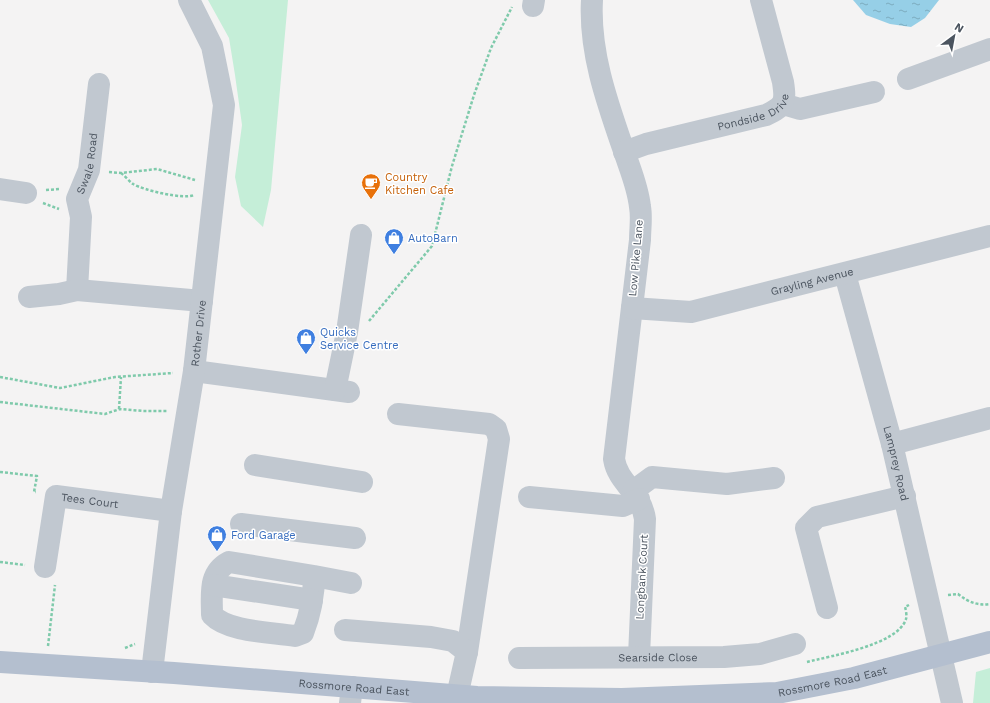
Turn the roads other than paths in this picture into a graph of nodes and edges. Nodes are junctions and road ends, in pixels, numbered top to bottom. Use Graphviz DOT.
graph roads {
  1 [pos="189,0"];
  2 [pos="592,0"];
  3 [pos="761,0"];
  4 [pos="990,49"];
  5 [pos="908,79"];
  6 [pos="99,84"];
  7 [pos="874,92"];
  8 [pos="783,104"];
  9 [pos="624,152"];
  10 [pos="0,189"];
  11 [pos="26,193"];
  12 [pos="361,235"];
  13 [pos="990,236"];
  14 [pos="845,274"];
  15 [pos="77,290"];
  16 [pos="28,297"];
  17 [pos="202,301"];
  18 [pos="632,308"];
  19 [pos="194,371"];
  20 [pos="398,414"];
  21 [pos="990,418"];
  22 [pos="892,444"];
  23 [pos="255,465"];
  24 [pos="774,478"];
  25 [pos="362,482"];
  26 [pos="636,495"];
  27 [pos="905,496"];
  28 [pos="529,497"];
  29 [pos="171,511"];
  30 [pos="241,524"];
  31 [pos="355,538"];
  32 [pos="50,575"];
  33 [pos="314,576"];
  34 [pos="350,583"];
  35 [pos="213,585"];
  36 [pos="312,600"];
  37 [pos="827,608"];
  38 [pos="345,630"];
  39 [pos="990,642"];
  40 [pos="795,644"];
  41 [pos="467,652"];
  42 [pos="941,654"];
  43 [pos="639,656"];
  44 [pos="519,658"];
  45 [pos="0,662"];
  46 [pos="152,672"];
  47 [pos="351,695"];
  48 [pos="457,696"];
  49 [pos="590,701"];
  50 [pos="952,703"];
  1 -- 17 [label="street, Rother Drive"];
  2 -- 9 [label="street, Low Pike Lane"];
  3 -- 8 [label="street, Pondside Drive"];
  4 -- 5 [label="street"];
  6 -- 15 [label="street, Swale Road"];
  7 -- 8 [label="street"];
  8 -- 9 [label="street, Pondside Drive"];
  9 -- 18 [label="street, Low Pike Lane"];
  10 -- 11 [label="street"];
  12 -- 19 [label="street"];
  13 -- 14 [label="street, Grayling Avenue"];
  14 -- 18 [label="street, Grayling Avenue"];
  14 -- 22 [label="street, Lamprey Road"];
  15 -- 16 [label="street"];
  15 -- 17 [label="street"];
  17 -- 19 [label="street, Rother Drive"];
  18 -- 26 [label="street, Low Pike Lane"];
  19 -- 29 [label="street, Rother Drive"];
  20 -- 41 [label="street"];
  21 -- 22 [label="street"];
  22 -- 27 [label="street, Lamprey Road"];
  23 -- 25 [label="street"];
  24 -- 26 [label="street"];
  26 -- 28 [label="street"];
  26 -- 43 [label="street, Longbank Court"];
  27 -- 37 [label="street"];
  27 -- 42 [label="street, Lamprey Road"];
  29 -- 32 [label="street, Tees Court"];
  29 -- 46 [label="street, Rother Drive"];
  30 -- 31 [label="street"];
  33 -- 34 [label="street"];
  33 -- 35 [label="street"];
  33 -- 36 [label="street"];
  35 -- 36 [label="street"];
  35 -- 36 [label="street"];
  38 -- 41 [label="street"];
  39 -- 42 [label="main road, Rossmore Road East"];
  40 -- 43 [label="street, Searside Close"];
  41 -- 48 [label="street"];
  42 -- 49 [label="main road, Rossmore Road East"];
  42 -- 50 [label="street, Lamprey Road"];
  43 -- 44 [label="street, Searside Close"];
  45 -- 46 [label="main road, Rossmore Road East"];
  46 -- 47 [label="main road, Rossmore Road East"];
  47 -- 48 [label="main road, Rossmore Road East"];
  48 -- 49 [label="main road, Rossmore Road East"];
}
